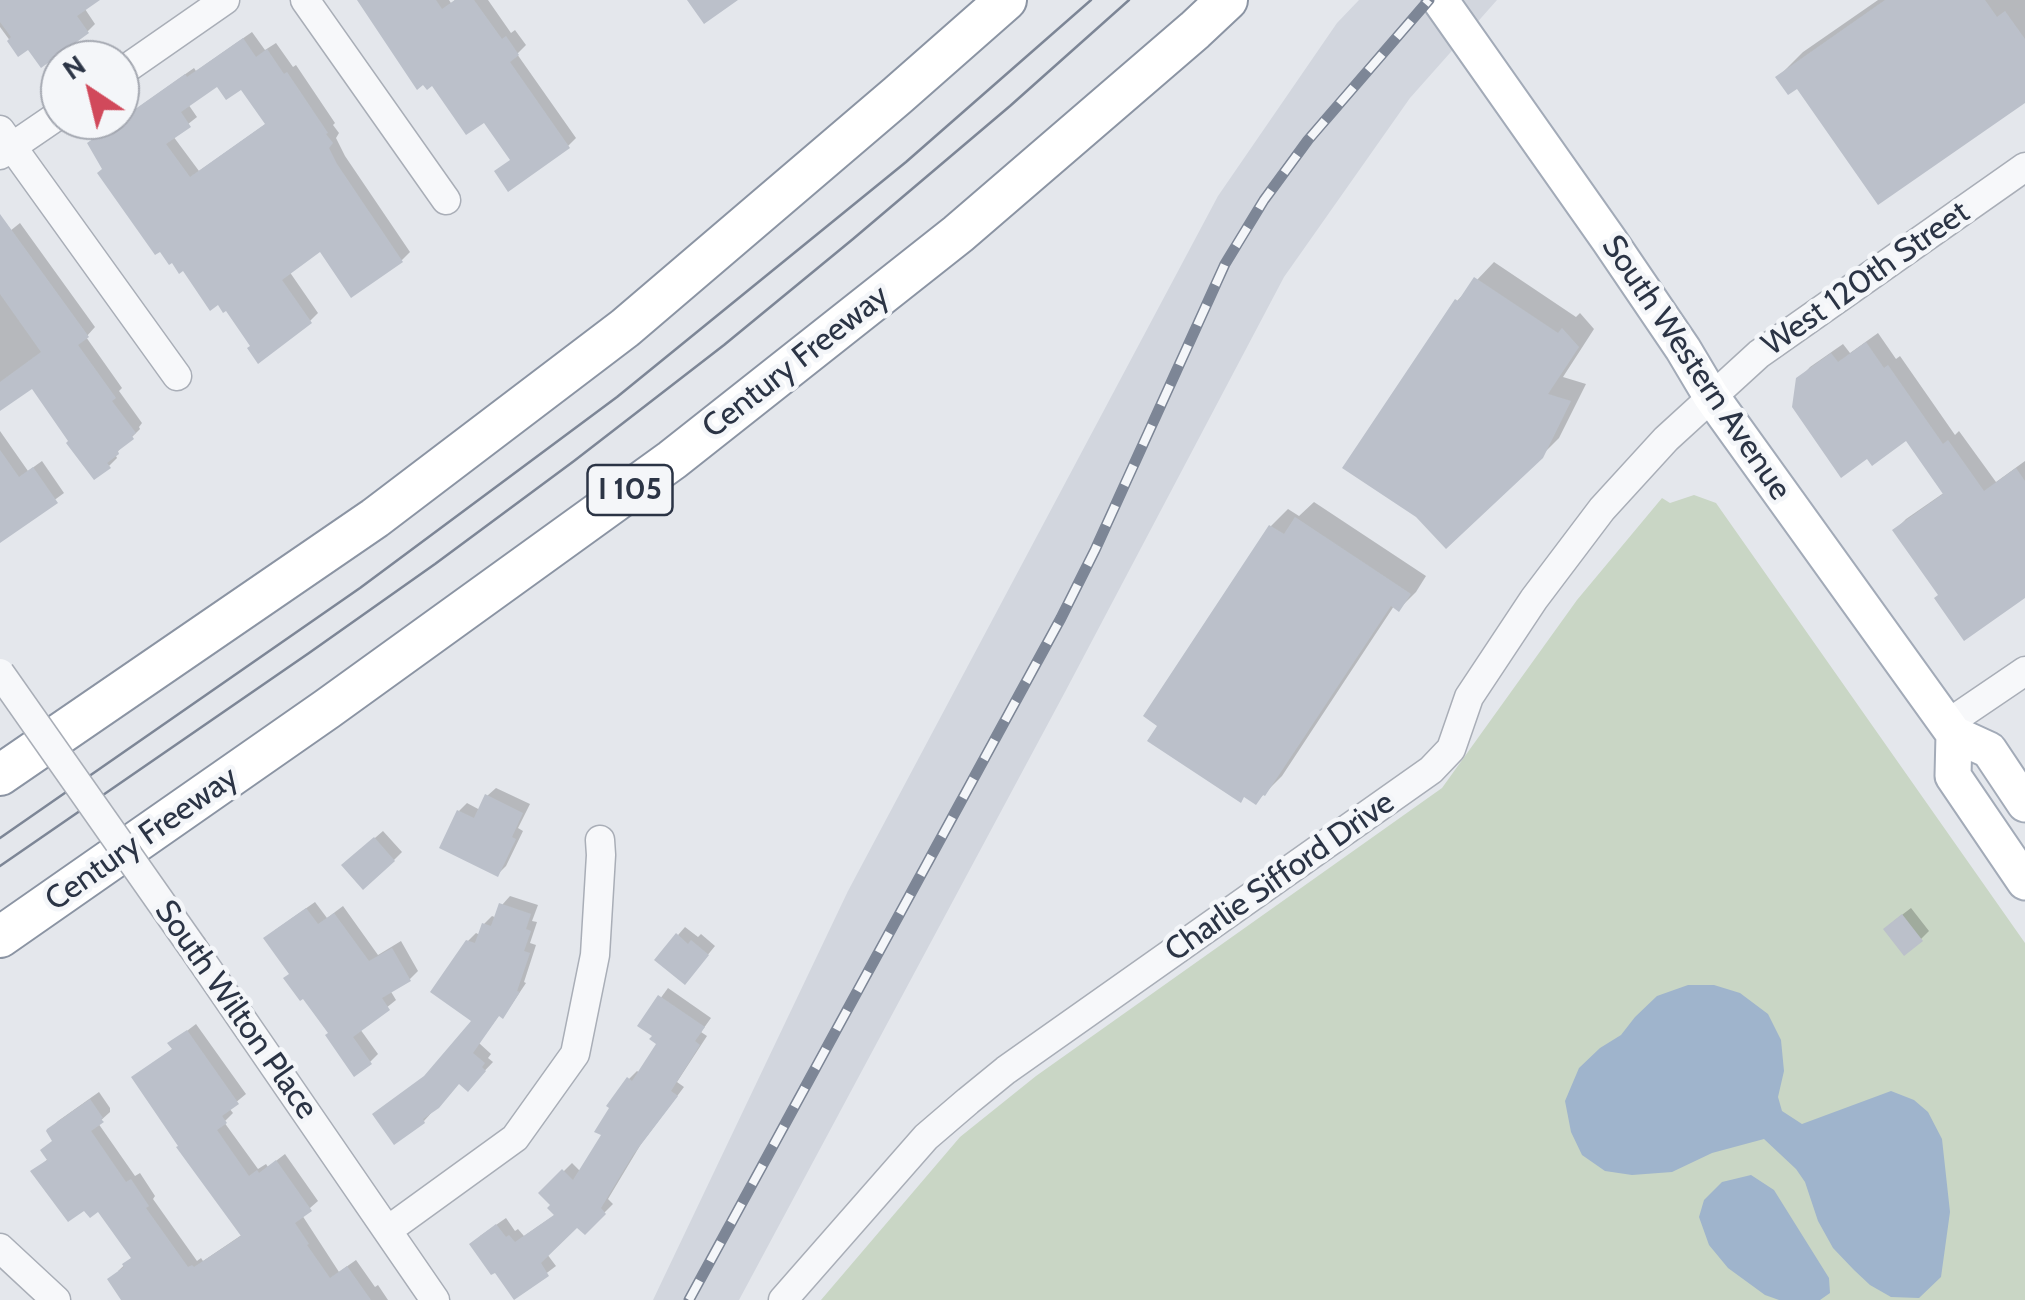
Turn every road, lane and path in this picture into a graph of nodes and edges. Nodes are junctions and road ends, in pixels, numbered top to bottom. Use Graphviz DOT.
graph roads {
  1 [pos="225,0"];
  2 [pos="305,0"];
  3 [pos="1006,0"];
  4 [pos="1227,0"];
  5 [pos="1440,0"];
  6 [pos="140,58"];
  7 [pos="40,125"];
  8 [pos="4,144"];
  9 [pos="2025,167"];
  10 [pos="446,200"];
  11 [pos="177,376"];
  12 [pos="1711,396"];
  13 [pos="2025,670"];
  14 [pos="0,674"];
  15 [pos="1950,729"];
  16 [pos="0,775"];
  17 [pos="2025,804"];
  18 [pos="600,840"];
  19 [pos="2025,882"];
  20 [pos="0,937"];
  21 [pos="388,1230"];
  22 [pos="0,1248"];
  23 [pos="56,1300"];
  24 [pos="435,1300"];
  25 [pos="783,1300"];
  1 -- 6 [label="street"];
  2 -- 10 [label="street"];
  3 -- 16 [label="highway"];
  4 -- 20 [label="highway, Century Freeway / I 105"];
  5 -- 12 [label="main road, South Western Avenue"];
  7 -- 8 [label="street"];
  8 -- 11 [label="street"];
  9 -- 12 [label="street, West 120th Street"];
  12 -- 15 [label="main road, South Western Avenue"];
  12 -- 25 [label="street, Charlie Sifford Drive"];
  13 -- 15 [label="street"];
  14 -- 21 [label="street, South Wilton Place, bridge"];
  15 -- 17 [label="main road, South Western Avenue"];
  15 -- 19 [label="main road"];
  18 -- 21 [label="street"];
  21 -- 24 [label="street, South Wilton Place"];
  22 -- 23 [label="street"];
}
